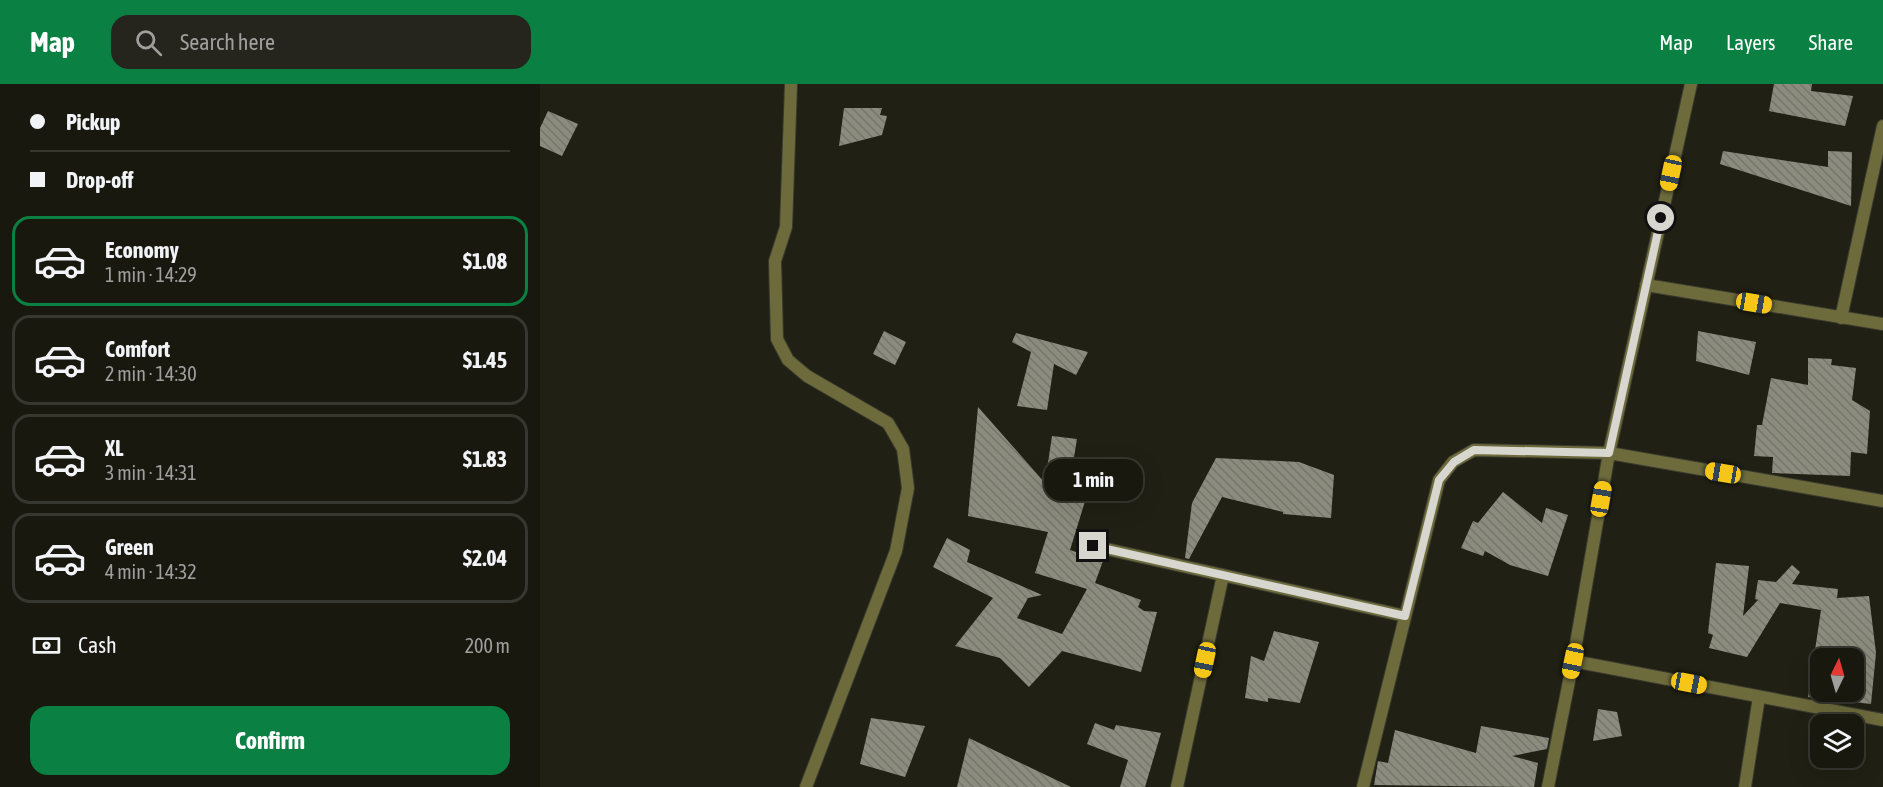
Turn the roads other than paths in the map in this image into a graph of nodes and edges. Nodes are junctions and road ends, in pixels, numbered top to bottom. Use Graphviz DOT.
graph roads {
  1 [pos="791,84"];
  2 [pos="1691,84"];
  3 [pos="1883,126"];
  4 [pos="1646,285"];
  5 [pos="1841,318"];
  6 [pos="1883,324"];
  7 [pos="1609,453"];
  8 [pos="1883,501"];
  9 [pos="1093,546"];
  10 [pos="1223,575"];
  11 [pos="1405,616"];
  12 [pos="1573,661"];
  13 [pos="1759,697"];
  14 [pos="1883,720"];
  15 [pos="806,787"];
  16 [pos="1178,787"];
  17 [pos="1363,787"];
  18 [pos="1548,787"];
  19 [pos="1744,787"];
  1 -- 15 [label="street"];
  2 -- 4 [label="street"];
  3 -- 5 [label="street"];
  4 -- 5 [label="street"];
  4 -- 7 [label="street"];
  5 -- 6 [label="street"];
  7 -- 8 [label="street"];
  7 -- 11 [label="street"];
  7 -- 12 [label="street"];
  9 -- 10 [label="street"];
  10 -- 11 [label="street"];
  10 -- 16 [label="street"];
  11 -- 17 [label="street"];
  12 -- 13 [label="street"];
  12 -- 18 [label="street"];
  13 -- 14 [label="street"];
  13 -- 19 [label="street"];
}
